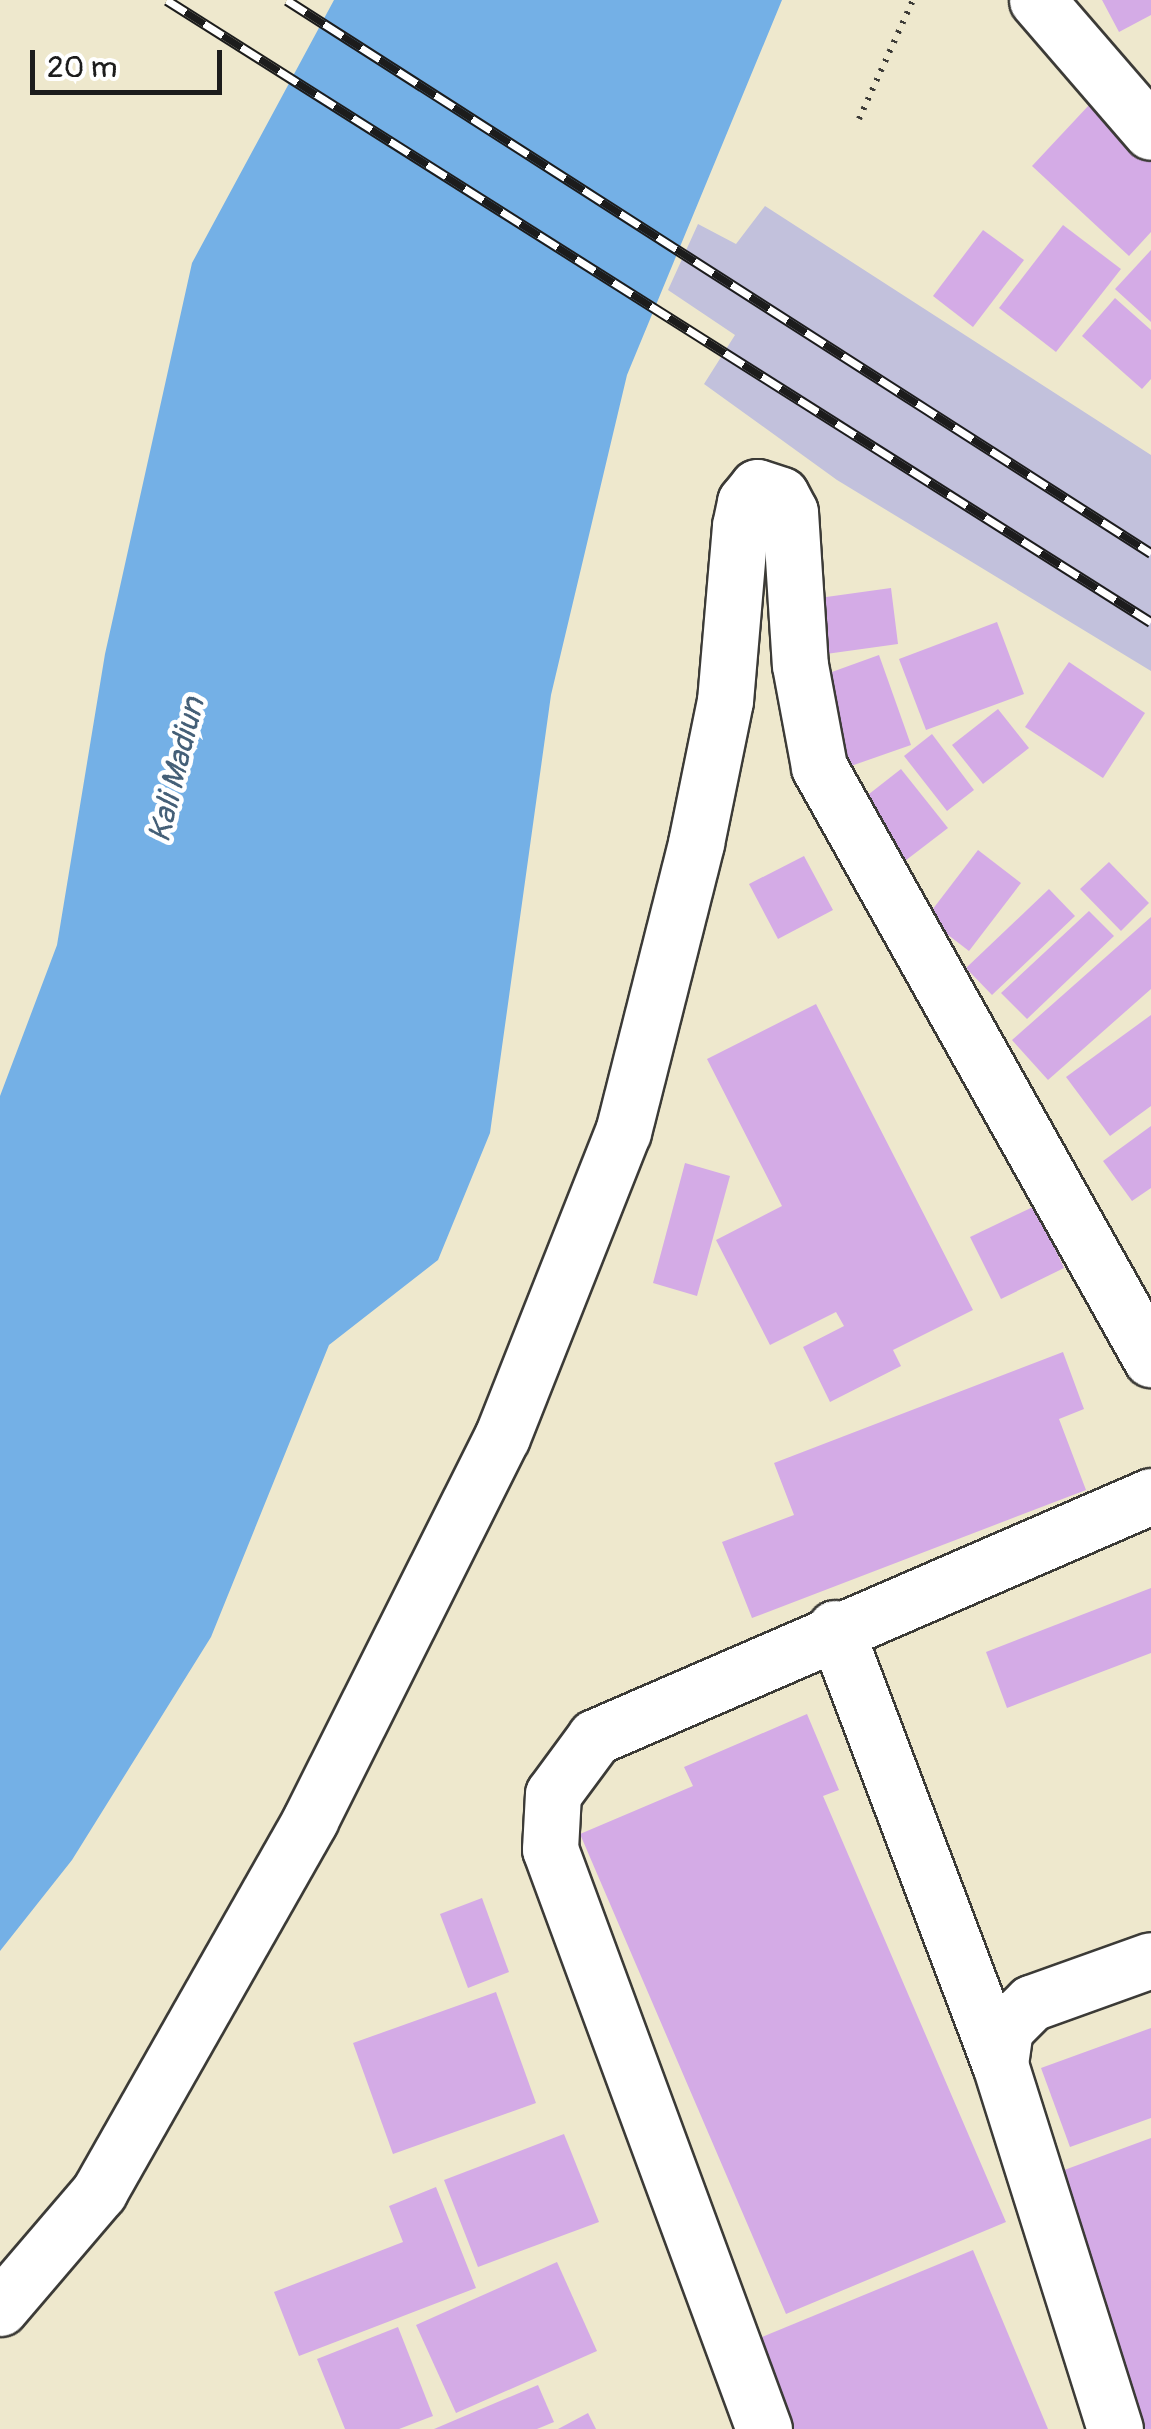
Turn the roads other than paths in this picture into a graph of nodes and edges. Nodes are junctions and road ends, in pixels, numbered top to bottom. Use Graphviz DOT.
graph roads {
  1 [pos="1037,0"];
  2 [pos="1151,132"];
  3 [pos="1151,1359"];
  4 [pos="1151,1496"];
  5 [pos="835,1628"];
  6 [pos="1151,1960"];
  7 [pos="1000,2064"];
  8 [pos="0,2308"];
  9 [pos="764,2429"];
  10 [pos="1114,2429"];
  1 -- 2 [label="street"];
  3 -- 8 [label="street"];
  4 -- 5 [label="street"];
  5 -- 7 [label="street"];
  5 -- 9 [label="street"];
  6 -- 7 [label="street"];
  7 -- 10 [label="street"];
}
